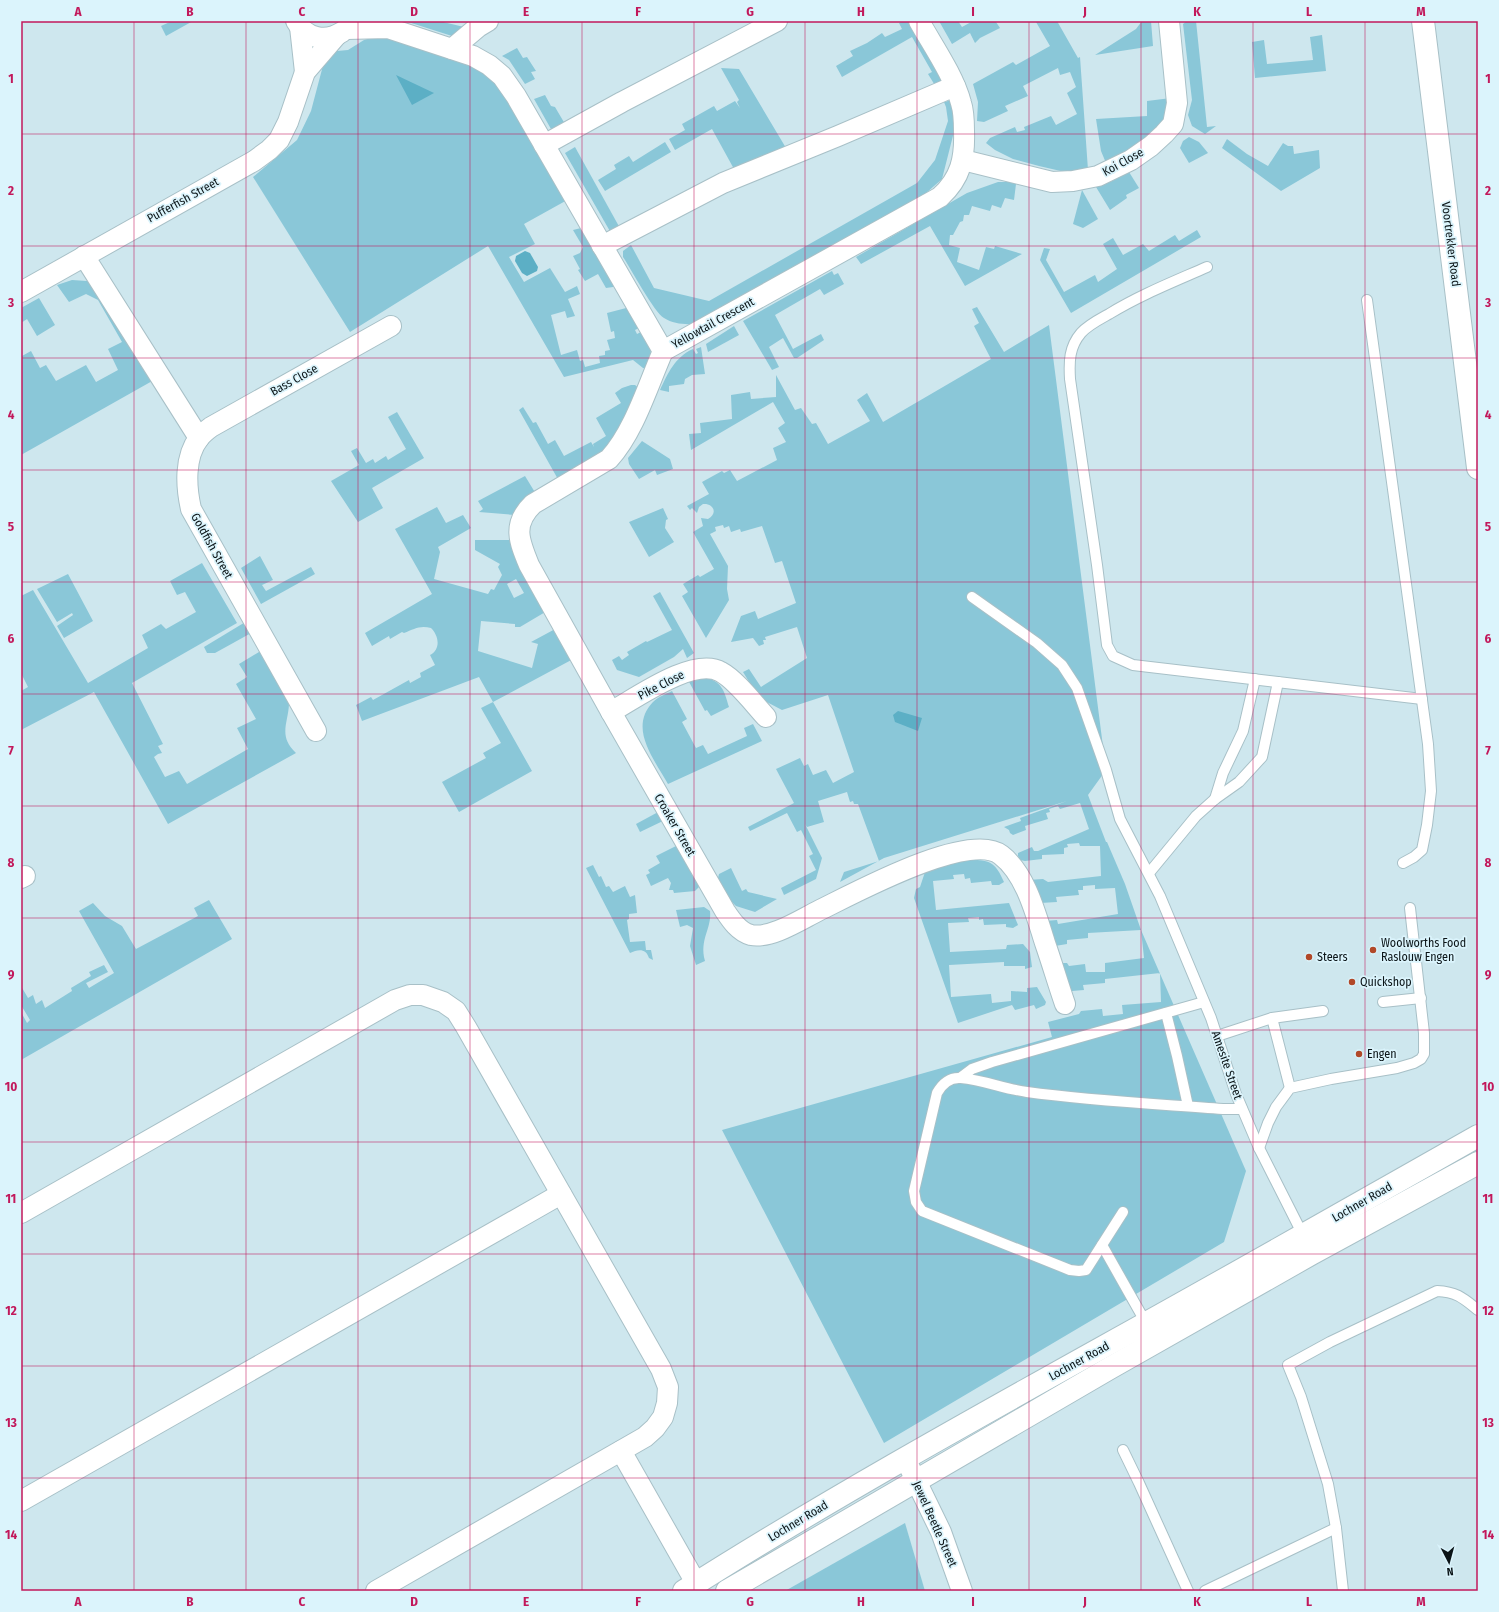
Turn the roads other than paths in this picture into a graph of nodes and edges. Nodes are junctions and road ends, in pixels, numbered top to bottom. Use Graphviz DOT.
graph roads {
  1 [pos="488,21"];
  2 [pos="777,21"];
  3 [pos="919,21"];
  4 [pos="1168,21"];
  5 [pos="1423,21"];
  6 [pos="298,24"];
  7 [pos="384,25"];
  8 [pos="345,29"];
  9 [pos="452,49"];
  10 [pos="305,72"];
  11 [pos="955,86"];
  12 [pos="544,145"];
  13 [pos="963,160"];
  14 [pos="602,246"];
  15 [pos="84,256"];
  16 [pos="1207,267"];
  17 [pos="21,292"];
  18 [pos="1367,300"];
  19 [pos="390,326"];
  20 [pos="663,351"];
  21 [pos="199,438"];
  22 [pos="1478,468"];
  23 [pos="972,597"];
  24 [pos="1255,679"];
  25 [pos="1278,682"];
  26 [pos="1422,699"];
  27 [pos="611,712"];
  28 [pos="766,717"];
  29 [pos="316,731"];
  30 [pos="1215,799"];
  31 [pos="1403,863"];
  32 [pos="1149,873"];
  33 [pos="1410,908"];
  34 [pos="1421,998"];
  35 [pos="1204,1002"];
  36 [pos="1383,1002"];
  37 [pos="1065,1004"];
  38 [pos="1323,1011"];
  39 [pos="1166,1013"];
  40 [pos="1272,1018"];
  41 [pos="1217,1036"];
  42 [pos="960,1078"];
  43 [pos="1290,1088"];
  44 [pos="1188,1106"];
  45 [pos="1242,1109"];
  46 [pos="1478,1136"];
  47 [pos="1259,1148"];
  48 [pos="1478,1163"];
  49 [pos="561,1194"];
  50 [pos="1123,1212"];
  51 [pos="21,1213"];
  52 [pos="1102,1245"];
  53 [pos="1307,1245"];
  54 [pos="1478,1310"];
  55 [pos="1146,1323"];
  56 [pos="1123,1450"];
  57 [pos="622,1451"];
  58 [pos="905,1458"];
  59 [pos="917,1482"];
  60 [pos="21,1501"];
  61 [pos="1336,1528"];
  62 [pos="690,1587"];
  63 [pos="376,1591"];
  64 [pos="728,1591"];
  65 [pos="962,1591"];
  66 [pos="1188,1591"];
  67 [pos="1204,1591"];
  68 [pos="1343,1591"];
  1 -- 9 [label="street"];
  2 -- 12 [label="street"];
  3 -- 11 [label="street, Yellowtail Crescent"];
  4 -- 13 [label="street, Koi Close"];
  5 -- 22 [label="street, Voortrekker Road"];
  6 -- 8 [label="street, Pufferfish Street"];
  6 -- 10 [label="street, Pufferfish Street"];
  7 -- 8 [label="street, Yellowtail Crescent"];
  7 -- 9 [label="street, Yellowtail Crescent"];
  8 -- 10 [label="street, Pufferfish Street"];
  9 -- 12 [label="street, Yellowtail Crescent"];
  10 -- 15 [label="street, Pufferfish Street"];
  11 -- 13 [label="street, Yellowtail Crescent"];
  11 -- 14 [label="street"];
  12 -- 14 [label="street, Yellowtail Crescent"];
  13 -- 20 [label="street, Yellowtail Crescent"];
  14 -- 20 [label="street, Yellowtail Crescent"];
  15 -- 17 [label="street, Pufferfish Street"];
  15 -- 21 [label="street"];
  16 -- 24 [label="lane"];
  18 -- 26 [label="lane"];
  19 -- 21 [label="street, Bass Close"];
  20 -- 27 [label="street, Croaker Street"];
  21 -- 29 [label="street, Goldfish Street"];
  23 -- 32 [label="lane, Amesite Street"];
  24 -- 25 [label="lane"];
  24 -- 30 [label="lane"];
  25 -- 26 [label="lane"];
  25 -- 30 [label="lane"];
  26 -- 31 [label="lane"];
  27 -- 28 [label="street, Pike Close"];
  27 -- 37 [label="street, Croaker Street"];
  30 -- 32 [label="lane"];
  32 -- 35 [label="lane, Amesite Street"];
  33 -- 34 [label="lane"];
  34 -- 36 [label="lane"];
  34 -- 43 [label="lane"];
  35 -- 39 [label="lane"];
  35 -- 41 [label="lane, Amesite Street"];
  38 -- 40 [label="lane"];
  39 -- 42 [label="lane"];
  39 -- 44 [label="lane"];
  40 -- 41 [label="lane"];
  40 -- 43 [label="lane"];
  41 -- 45 [label="lane, Amesite Street"];
  42 -- 44 [label="lane"];
  42 -- 52 [label="lane"];
  43 -- 47 [label="lane"];
  44 -- 45 [label="lane"];
  45 -- 47 [label="lane, Amesite Street"];
  46 -- 53 [label="street, Lochner Road"];
  47 -- 53 [label="lane, Amesite Street"];
  48 -- 53 [label="street, Lochner Road"];
  49 -- 51 [label="street"];
  49 -- 57 [label="street"];
  49 -- 60 [label="street"];
  50 -- 52 [label="lane"];
  52 -- 55 [label="lane"];
  53 -- 55 [label="street, Lochner Road"];
  53 -- 59 [label="street, Lochner Road"];
  54 -- 61 [label="lane"];
  55 -- 58 [label="street, Lochner Road"];
  56 -- 66 [label="lane"];
  57 -- 62 [label="street"];
  57 -- 63 [label="street"];
  58 -- 59 [label="street, Jewel Beetle Street"];
  58 -- 62 [label="street, Lochner Road"];
  59 -- 64 [label="street, Lochner Road"];
  59 -- 65 [label="street, Jewel Beetle Street"];
  61 -- 67 [label="lane"];
  61 -- 68 [label="lane"];
}
